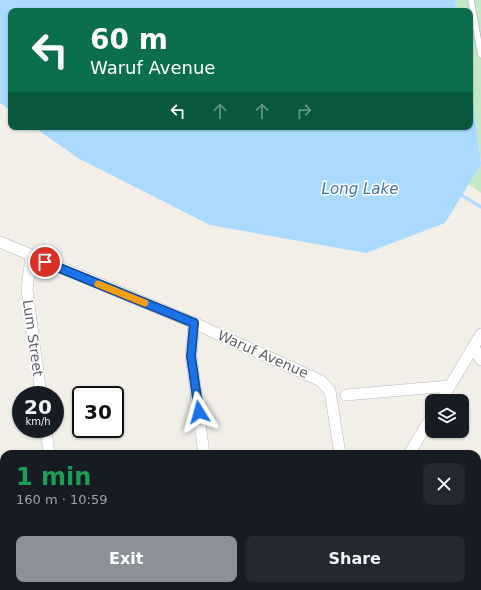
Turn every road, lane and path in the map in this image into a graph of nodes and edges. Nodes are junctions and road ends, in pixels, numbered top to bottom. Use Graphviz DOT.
graph roads {
  1 [pos="473,10"];
  2 [pos="481,52"];
  3 [pos="0,242"];
  4 [pos="31,256"];
  5 [pos="194,323"];
  6 [pos="481,334"];
  7 [pos="474,347"];
  8 [pos="481,360"];
  9 [pos="40,386"];
  10 [pos="449,386"];
  11 [pos="445,394"];
  12 [pos="346,395"];
  13 [pos="425,428"];
  14 [pos="47,438"];
  15 [pos="49,450"];
  16 [pos="203,450"];
  17 [pos="339,450"];
  18 [pos="411,450"];
  1 -- 2 [label="lane"];
  3 -- 4 [label="street, Waruf Avenue"];
  4 -- 5 [label="street, Waruf Avenue"];
  4 -- 9 [label="street, Lum Street"];
  5 -- 16 [label="street"];
  5 -- 17 [label="street, Waruf Avenue"];
  6 -- 7 [label="street"];
  7 -- 8 [label="street"];
  7 -- 10 [label="street"];
  10 -- 11 [label="street"];
  10 -- 12 [label="street"];
  13 -- 18 [label="street"];
  14 -- 15 [label="street"];
}
